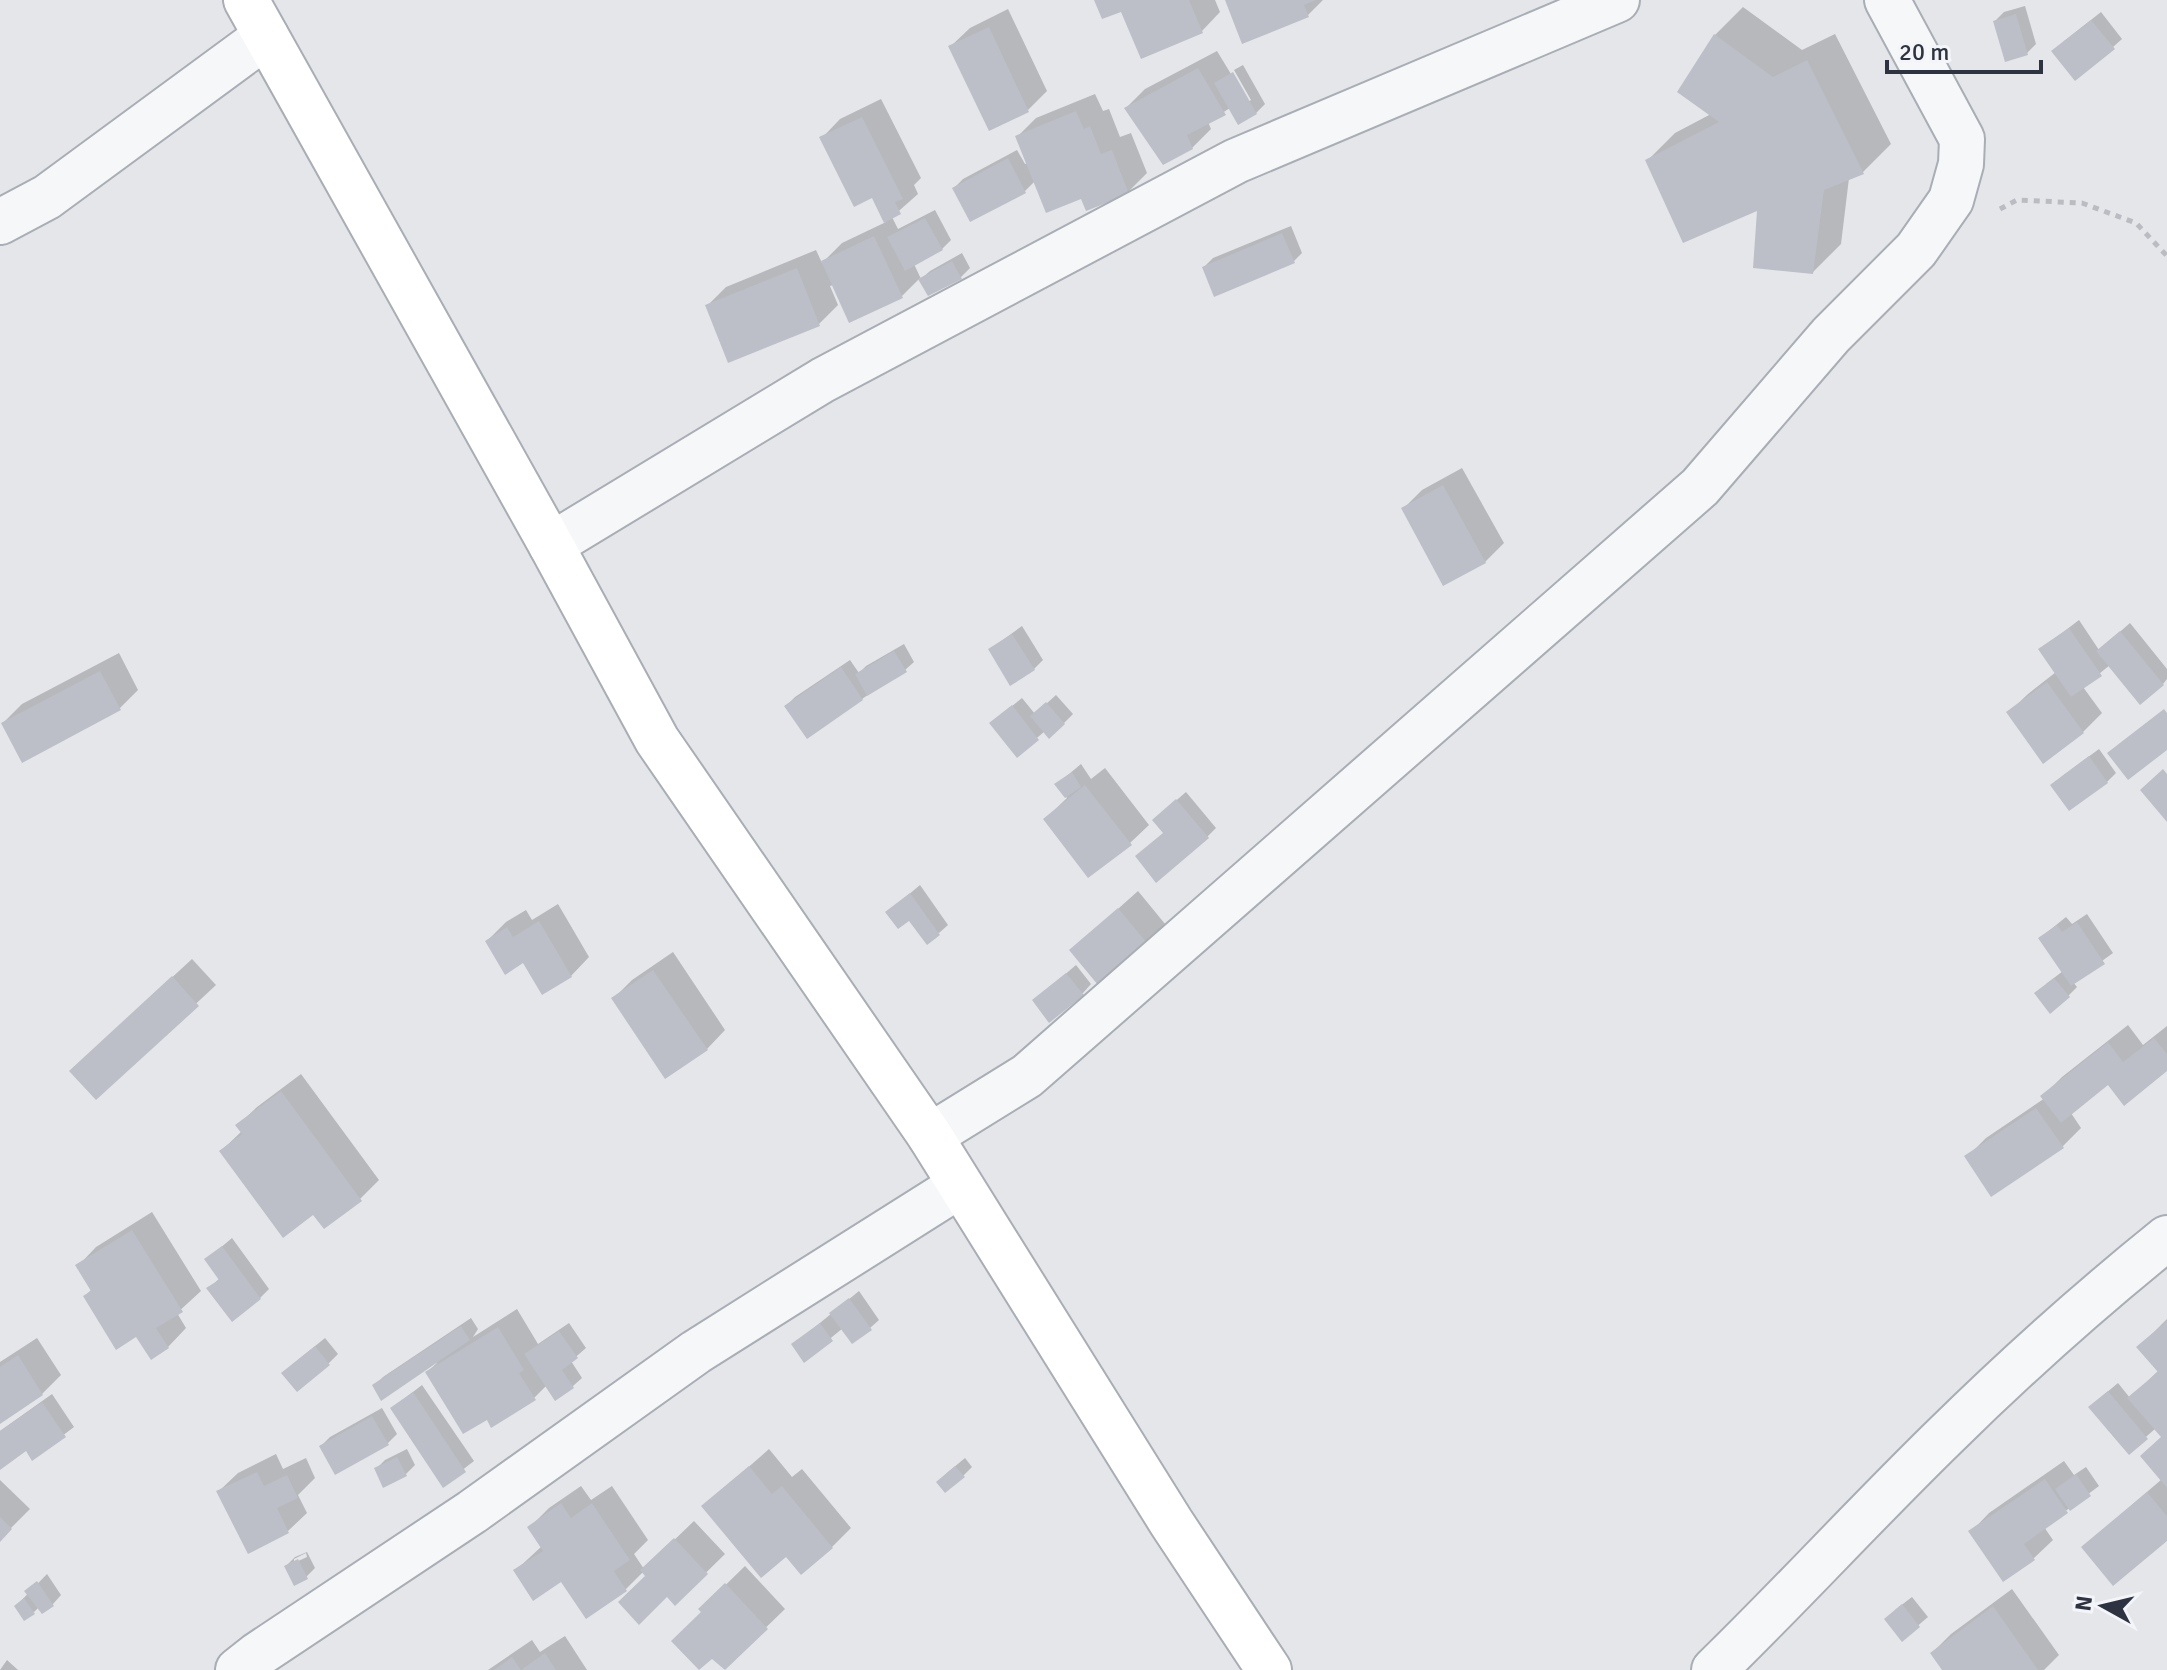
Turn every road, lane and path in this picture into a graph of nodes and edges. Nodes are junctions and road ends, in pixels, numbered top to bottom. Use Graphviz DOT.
graph roads {
  1 [pos="1617,0"];
  2 [pos="1887,0"];
  3 [pos="256,18"];
  4 [pos="1992,212"];
  5 [pos="0,222"];
  6 [pos="2167,256"];
  7 [pos="551,545"];
  8 [pos="930,1136"];
  9 [pos="959,1186"];
  10 [pos="2167,1238"];
  11 [pos="238,1670"];
  12 [pos="1269,1670"];
  13 [pos="1714,1670"];
  1 -- 7 [label="street"];
  2 -- 8 [label="street"];
  3 -- 5 [label="street"];
  3 -- 7 [label="main road"];
  4 -- 6 [label="path"];
  7 -- 8 [label="main road"];
  8 -- 9 [label="main road"];
  9 -- 11 [label="street"];
  9 -- 12 [label="main road"];
  10 -- 13 [label="street"];
}
